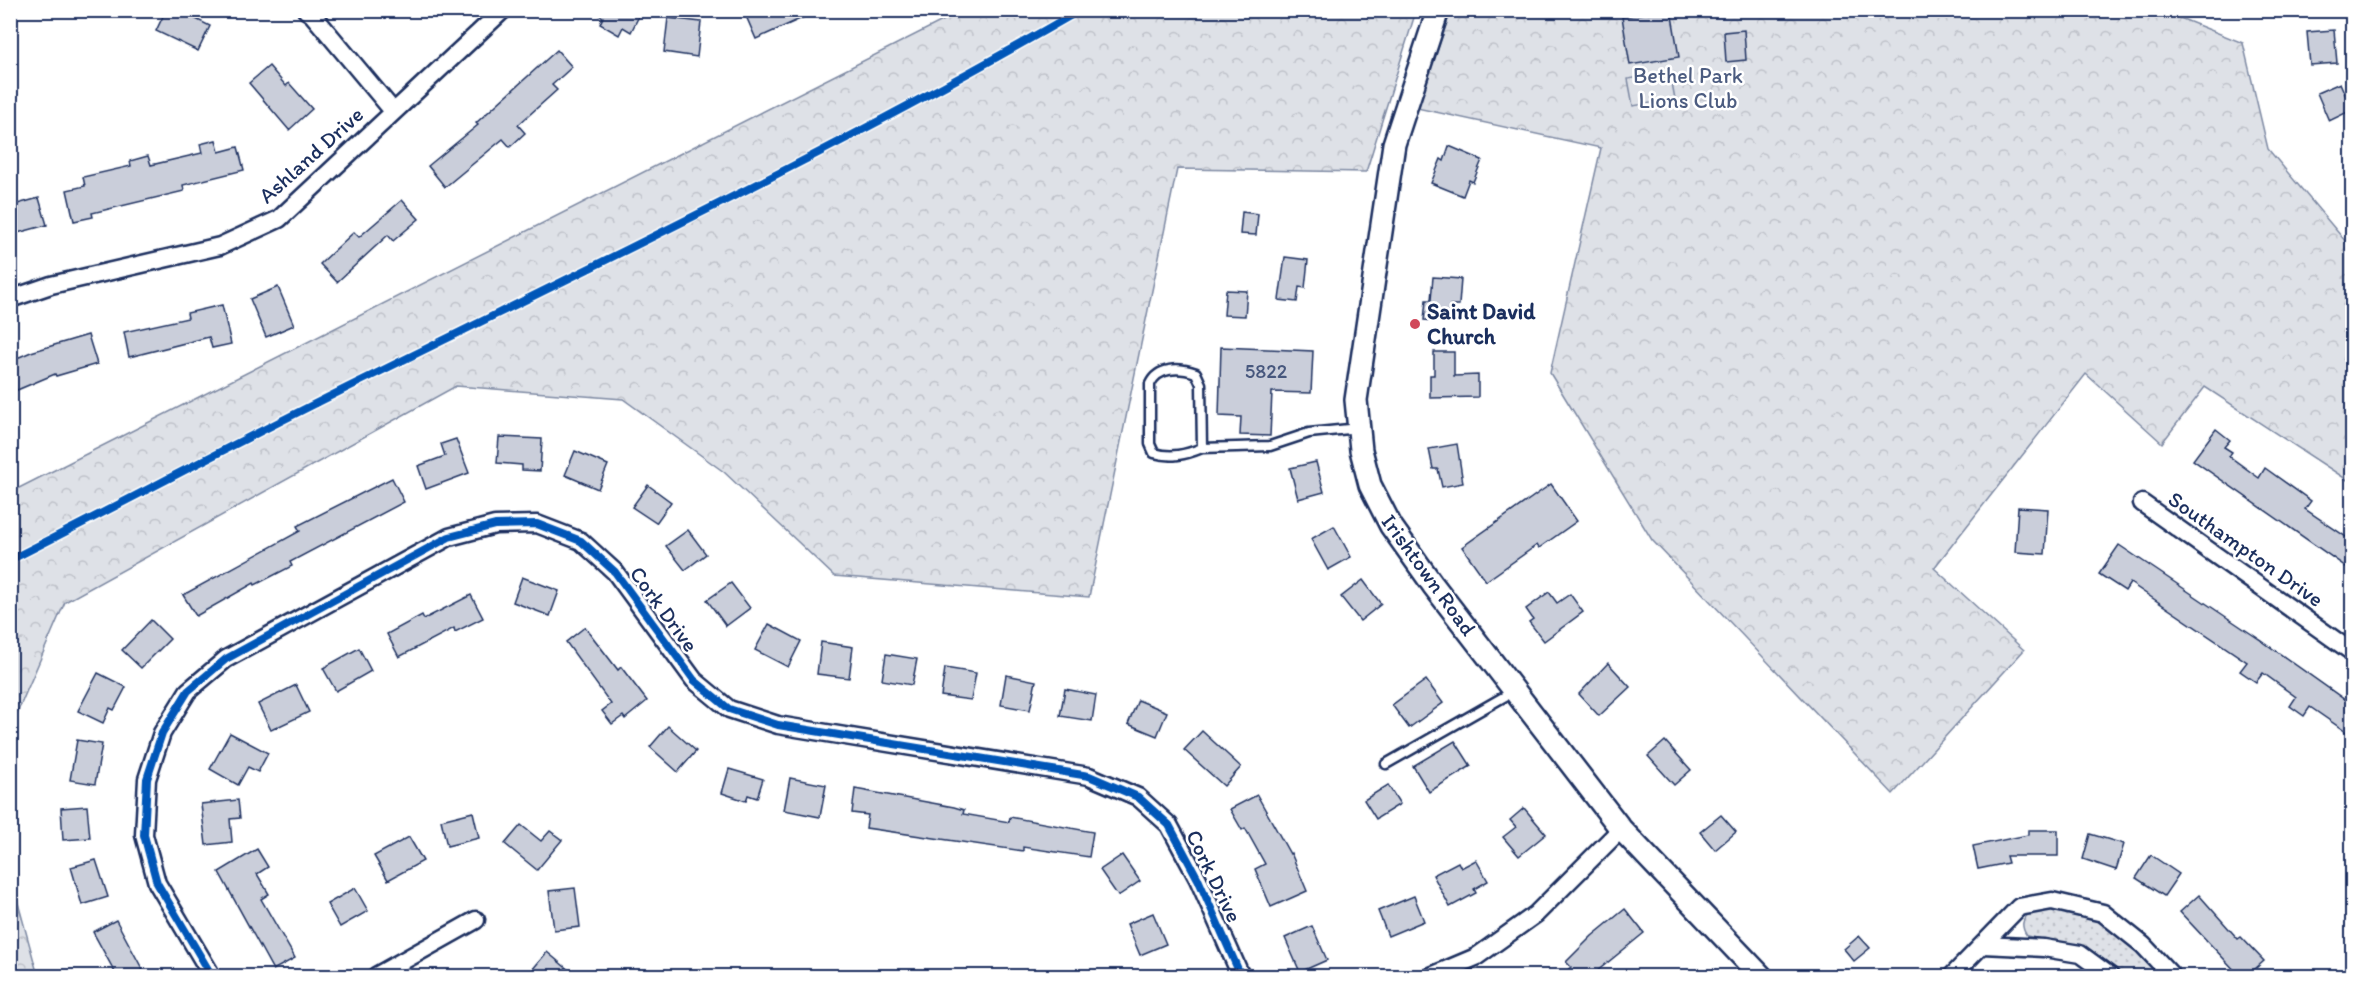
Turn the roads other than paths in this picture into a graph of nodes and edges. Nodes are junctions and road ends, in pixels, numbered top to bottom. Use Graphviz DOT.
graph roads {
  1 [pos="306,10"];
  2 [pos="503,10"];
  3 [pos="1438,10"];
  4 [pos="393,111"];
  5 [pos="10,299"];
  6 [pos="1359,428"];
  7 [pos="1202,448"];
  8 [pos="2142,503"];
  9 [pos="2352,652"];
  10 [pos="1515,690"];
  11 [pos="1386,764"];
  12 [pos="1621,829"];
  13 [pos="476,920"];
  14 [pos="1983,945"];
  15 [pos="212,976"];
  16 [pos="376,976"];
  17 [pos="1241,976"];
  18 [pos="1431,976"];
  19 [pos="1761,976"];
  20 [pos="1952,976"];
  21 [pos="2110,976"];
  22 [pos="2172,976"];
  1 -- 4 [label="street"];
  2 -- 4 [label="street, Ashland Drive"];
  3 -- 6 [label="street, Irishtown Road"];
  4 -- 5 [label="street, Ashland Drive"];
  6 -- 7 [label="lane"];
  6 -- 10 [label="street, Irishtown Road"];
  7 -- 7 [label="lane"];
  8 -- 9 [label="street, Southampton Drive"];
  10 -- 11 [label="lane"];
  10 -- 12 [label="street, Irishtown Road"];
  12 -- 18 [label="street"];
  12 -- 19 [label="street, Irishtown Road"];
  13 -- 16 [label="street"];
  14 -- 20 [label="street"];
  14 -- 21 [label="street"];
  14 -- 22 [label="street"];
  15 -- 17 [label="street, Cork Drive"];
}
